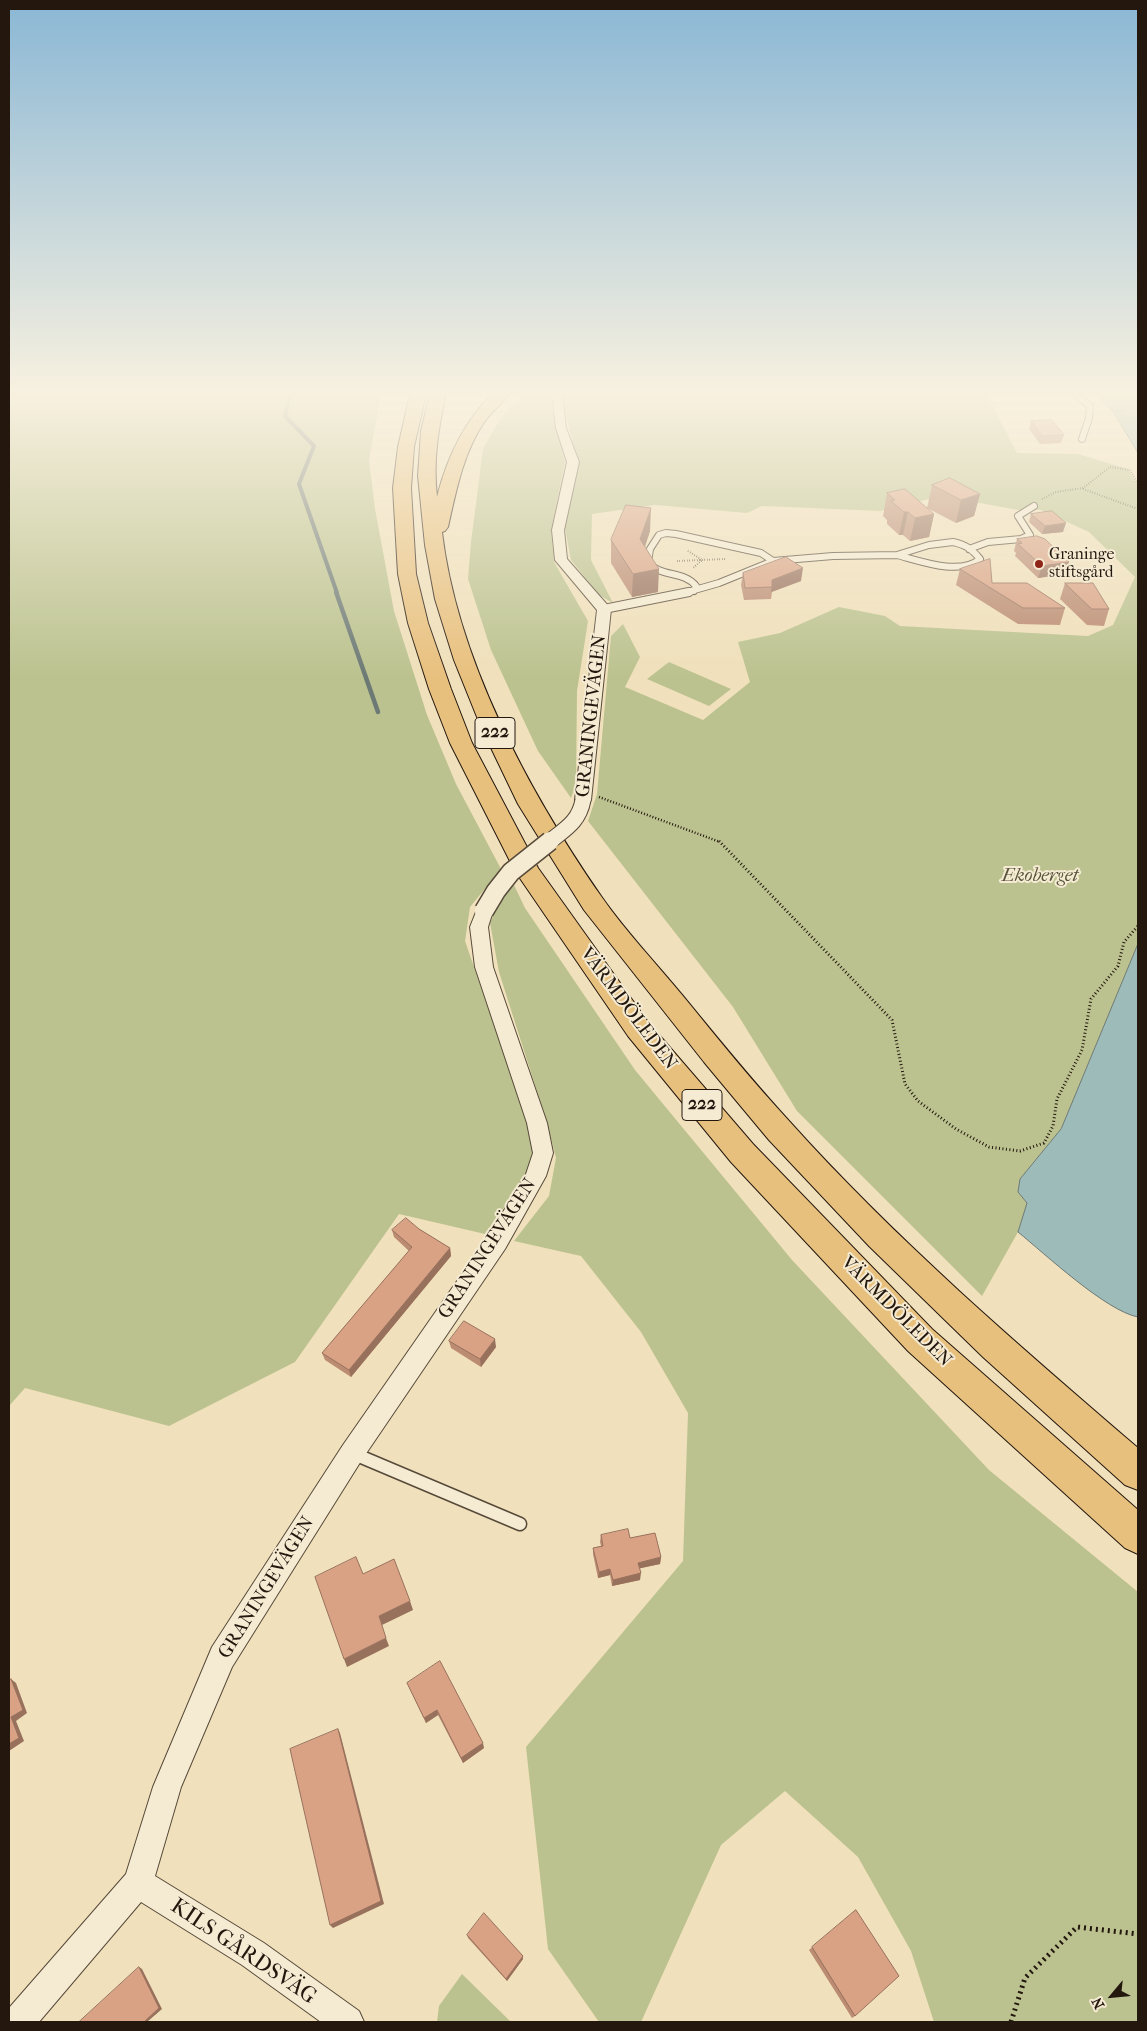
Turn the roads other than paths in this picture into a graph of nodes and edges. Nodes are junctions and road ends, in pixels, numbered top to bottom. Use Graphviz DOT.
graph roads {
  1 [pos="402,489"];
  2 [pos="427,489"];
  3 [pos="447,489"];
  4 [pos="567,489"];
  5 [pos="1034,506"];
  6 [pos="434,545"];
  7 [pos="969,549"];
  8 [pos="896,555"];
  9 [pos="773,561"];
  10 [pos="694,591"];
  11 [pos="604,609"];
  12 [pos="484,912"];
  13 [pos="352,1453"];
  14 [pos="1138,1472"];
  15 [pos="520,1524"];
  16 [pos="1138,1535"];
  17 [pos="138,1883"];
  18 [pos="18,2022"];
  19 [pos="348,2022"];
  1 -- 16 [label="highway, VÄRMDÖLEDEN / 222"];
  2 -- 6 [label="highway, VÄRMDÖLEDEN / 222"];
  3 -- 6 [label="highway"];
  4 -- 11 [label="street, GRANINGEVÄGEN"];
  5 -- 7 [label="lane"];
  6 -- 14 [label="highway, VÄRMDÖLEDEN / 222"];
  7 -- 8 [label="lane"];
  7 -- 8 [label="lane"];
  8 -- 9 [label="lane"];
  9 -- 10 [label="lane"];
  9 -- 10 [label="lane"];
  10 -- 11 [label="lane"];
  11 -- 12 [label="street, GRANINGEVÄGEN, bridge"];
  12 -- 13 [label="street, GRANINGEVÄGEN"];
  13 -- 15 [label="lane"];
  13 -- 17 [label="street, GRANINGEVÄGEN"];
  17 -- 18 [label="street, GRANINGEVÄGEN"];
  17 -- 19 [label="street, KILS GÅRDSVÄG"];
}
